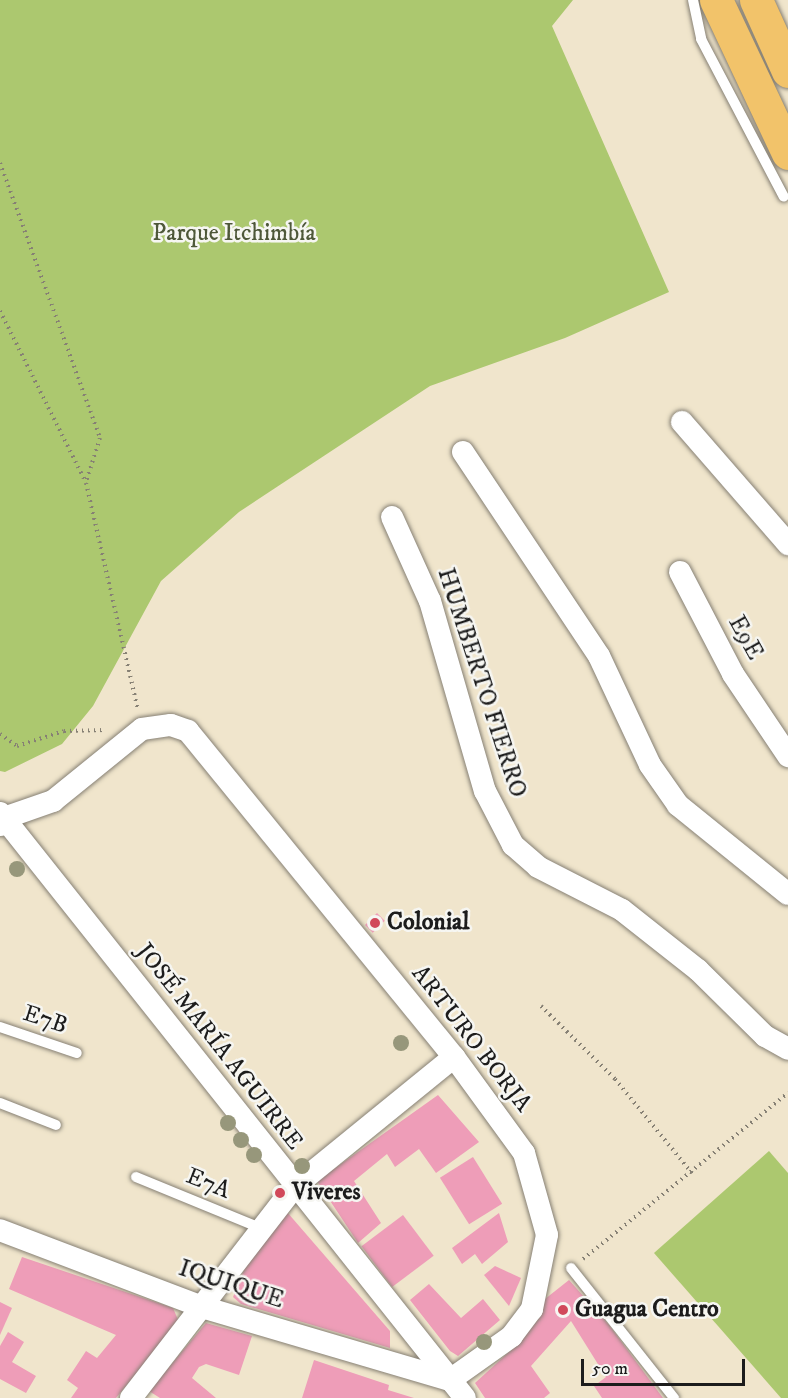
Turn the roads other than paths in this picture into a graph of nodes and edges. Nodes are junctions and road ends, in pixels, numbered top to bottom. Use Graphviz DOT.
graph roads {
  1 [pos="693,0"];
  2 [pos="716,0"];
  3 [pos="756,0"];
  4 [pos="788,71"];
  5 [pos="788,153"];
  6 [pos="784,197"];
  7 [pos="682,422"];
  8 [pos="463,452"];
  9 [pos="392,517"];
  10 [pos="788,544"];
  11 [pos="680,572"];
  12 [pos="788,756"];
  13 [pos="2,818"];
  14 [pos="788,894"];
  15 [pos="0,1027"];
  16 [pos="788,1049"];
  17 [pos="77,1053"];
  18 [pos="454,1057"];
  19 [pos="0,1103"];
  20 [pos="56,1125"];
  21 [pos="136,1177"];
  22 [pos="294,1188"];
  23 [pos="0,1230"];
  24 [pos="264,1230"];
  25 [pos="571,1268"];
  26 [pos="206,1308"];
  27 [pos="450,1380"];
  28 [pos="131,1398"];
  29 [pos="465,1398"];
  30 [pos="674,1398"];
  1 -- 6 [label="lane"];
  2 -- 5 [label="main road"];
  3 -- 4 [label="main road"];
  7 -- 10 [label="street"];
  8 -- 14 [label="street"];
  9 -- 16 [label="street, HUMBERTO FIERRO"];
  11 -- 12 [label="street, E9E"];
  13 -- 18 [label="street, ARTURO BORJA"];
  13 -- 22 [label="street, JOSÉ MARÍA AGUIRRE"];
  15 -- 17 [label="lane, E7B"];
  18 -- 22 [label="street"];
  18 -- 27 [label="street, ARTURO BORJA"];
  19 -- 20 [label="lane"];
  21 -- 24 [label="lane, E7A"];
  22 -- 24 [label="street"];
  22 -- 27 [label="street, JOSÉ MARÍA AGUIRRE"];
  23 -- 26 [label="street, IQUIQUE"];
  24 -- 26 [label="street"];
  25 -- 30 [label="lane"];
  26 -- 27 [label="street, IQUIQUE"];
  26 -- 28 [label="street"];
  27 -- 29 [label="street, JOSÉ MARÍA AGUIRRE"];
}
